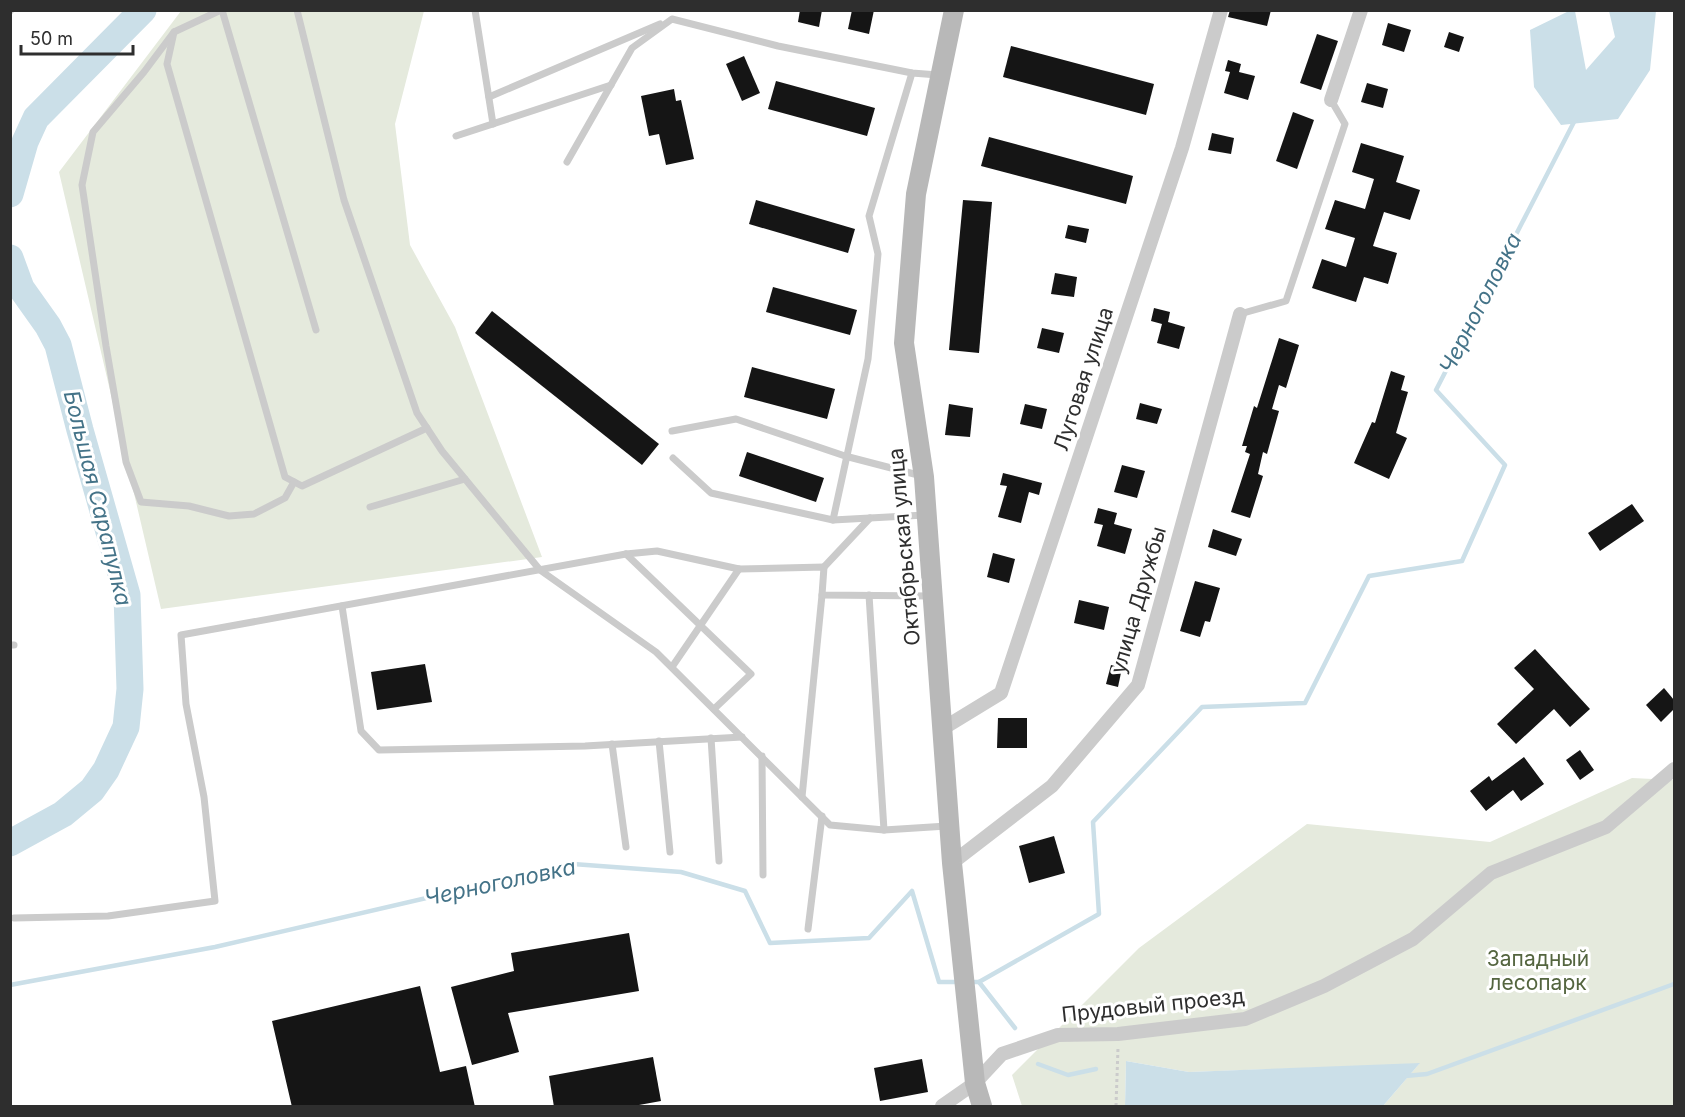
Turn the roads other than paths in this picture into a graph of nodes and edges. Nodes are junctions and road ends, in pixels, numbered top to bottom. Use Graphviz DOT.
graph roads {
  1 [pos="222,10"];
  2 [pos="297,10"];
  3 [pos="475,10"];
  4 [pos="954,10"];
  5 [pos="1221,10"];
  6 [pos="1361,10"];
  7 [pos="672,19"];
  8 [pos="174,32"];
  9 [pos="912,73"];
  10 [pos="940,76"];
  11 [pos="611,85"];
  12 [pos="489,97"];
  13 [pos="1331,100"];
  14 [pos="493,124"];
  15 [pos="456,136"];
  16 [pos="567,162"];
  17 [pos="1240,314"];
  18 [pos="316,330"];
  19 [pos="428,428"];
  20 [pos="672,431"];
  21 [pos="845,456"];
  22 [pos="673,458"];
  23 [pos="924,477"];
  24 [pos="465,479"];
  25 [pos="294,482"];
  26 [pos="370,507"];
  27 [pos="927,514"];
  28 [pos="870,518"];
  29 [pos="833,520"];
  30 [pos="626,554"];
  31 [pos="824,567"];
  32 [pos="739,569"];
  33 [pos="540,570"];
  34 [pos="822,595"];
  35 [pos="869,596"];
  36 [pos="933,597"];
  37 [pos="342,606"];
  38 [pos="701,624"];
  39 [pos="672,667"];
  40 [pos="714,709"];
  41 [pos="942,729"];
  42 [pos="742,736"];
  43 [pos="711,738"];
  44 [pos="658,741"];
  45 [pos="612,744"];
  46 [pos="762,756"];
  47 [pos="1674,769"];
  48 [pos="802,796"];
  49 [pos="822,816"];
  50 [pos="949,826"];
  51 [pos="884,831"];
  52 [pos="626,847"];
  53 [pos="670,852"];
  54 [pos="719,861"];
  55 [pos="952,863"];
  56 [pos="763,875"];
  57 [pos="14,918"];
  58 [pos="808,929"];
  59 [pos="975,1083"];
  60 [pos="942,1107"];
  61 [pos="982,1107"];
  1 -- 8 [label="lane"];
  1 -- 18 [label="lane"];
  2 -- 19 [label="lane"];
  3 -- 12 [label="lane"];
  4 -- 10 [label="street, Октябрьская улица"];
  5 -- 41 [label="street, Луговая улица"];
  6 -- 13 [label="street"];
  7 -- 9 [label="lane"];
  7 -- 11 [label="lane"];
  7 -- 12 [label="lane"];
  8 -- 25 [label="lane"];
  8 -- 25 [label="lane"];
  9 -- 10 [label="lane"];
  9 -- 21 [label="lane"];
  10 -- 23 [label="street, Октябрьская улица"];
  11 -- 14 [label="lane"];
  11 -- 16 [label="lane"];
  12 -- 14 [label="lane"];
  13 -- 17 [label="lane"];
  14 -- 15 [label="lane"];
  17 -- 55 [label="street, улица Дружбы"];
  19 -- 24 [label="lane"];
  19 -- 25 [label="lane"];
  20 -- 21 [label="lane"];
  21 -- 23 [label="lane"];
  21 -- 29 [label="lane"];
  22 -- 29 [label="lane"];
  23 -- 27 [label="street, Октябрьская улица"];
  24 -- 26 [label="lane"];
  24 -- 33 [label="lane"];
  27 -- 28 [label="lane"];
  27 -- 36 [label="street, Октябрьская улица"];
  28 -- 29 [label="lane"];
  28 -- 31 [label="lane"];
  30 -- 32 [label="lane"];
  30 -- 33 [label="lane"];
  30 -- 38 [label="lane"];
  31 -- 32 [label="lane"];
  31 -- 34 [label="lane"];
  32 -- 38 [label="lane"];
  33 -- 37 [label="lane"];
  33 -- 39 [label="lane"];
  34 -- 35 [label="lane"];
  34 -- 48 [label="lane"];
  35 -- 36 [label="lane"];
  35 -- 51 [label="lane"];
  36 -- 41 [label="street, Октябрьская улица"];
  37 -- 45 [label="lane"];
  37 -- 57 [label="lane"];
  38 -- 39 [label="lane"];
  38 -- 40 [label="lane"];
  39 -- 40 [label="lane"];
  40 -- 42 [label="lane"];
  41 -- 50 [label="street, Октябрьская улица"];
  42 -- 43 [label="lane"];
  42 -- 46 [label="lane"];
  43 -- 44 [label="lane"];
  43 -- 54 [label="lane"];
  44 -- 45 [label="lane"];
  44 -- 53 [label="lane"];
  45 -- 52 [label="lane"];
  46 -- 48 [label="lane"];
  46 -- 56 [label="lane"];
  47 -- 59 [label="street, Прудовый проезд"];
  48 -- 49 [label="lane"];
  49 -- 51 [label="lane"];
  49 -- 58 [label="lane"];
  50 -- 51 [label="lane"];
  50 -- 55 [label="street, Октябрьская улица"];
  55 -- 59 [label="street, Октябрьская улица"];
  59 -- 60 [label="street, Прудовый проезд"];
  59 -- 61 [label="street, Октябрьская улица"];
}
